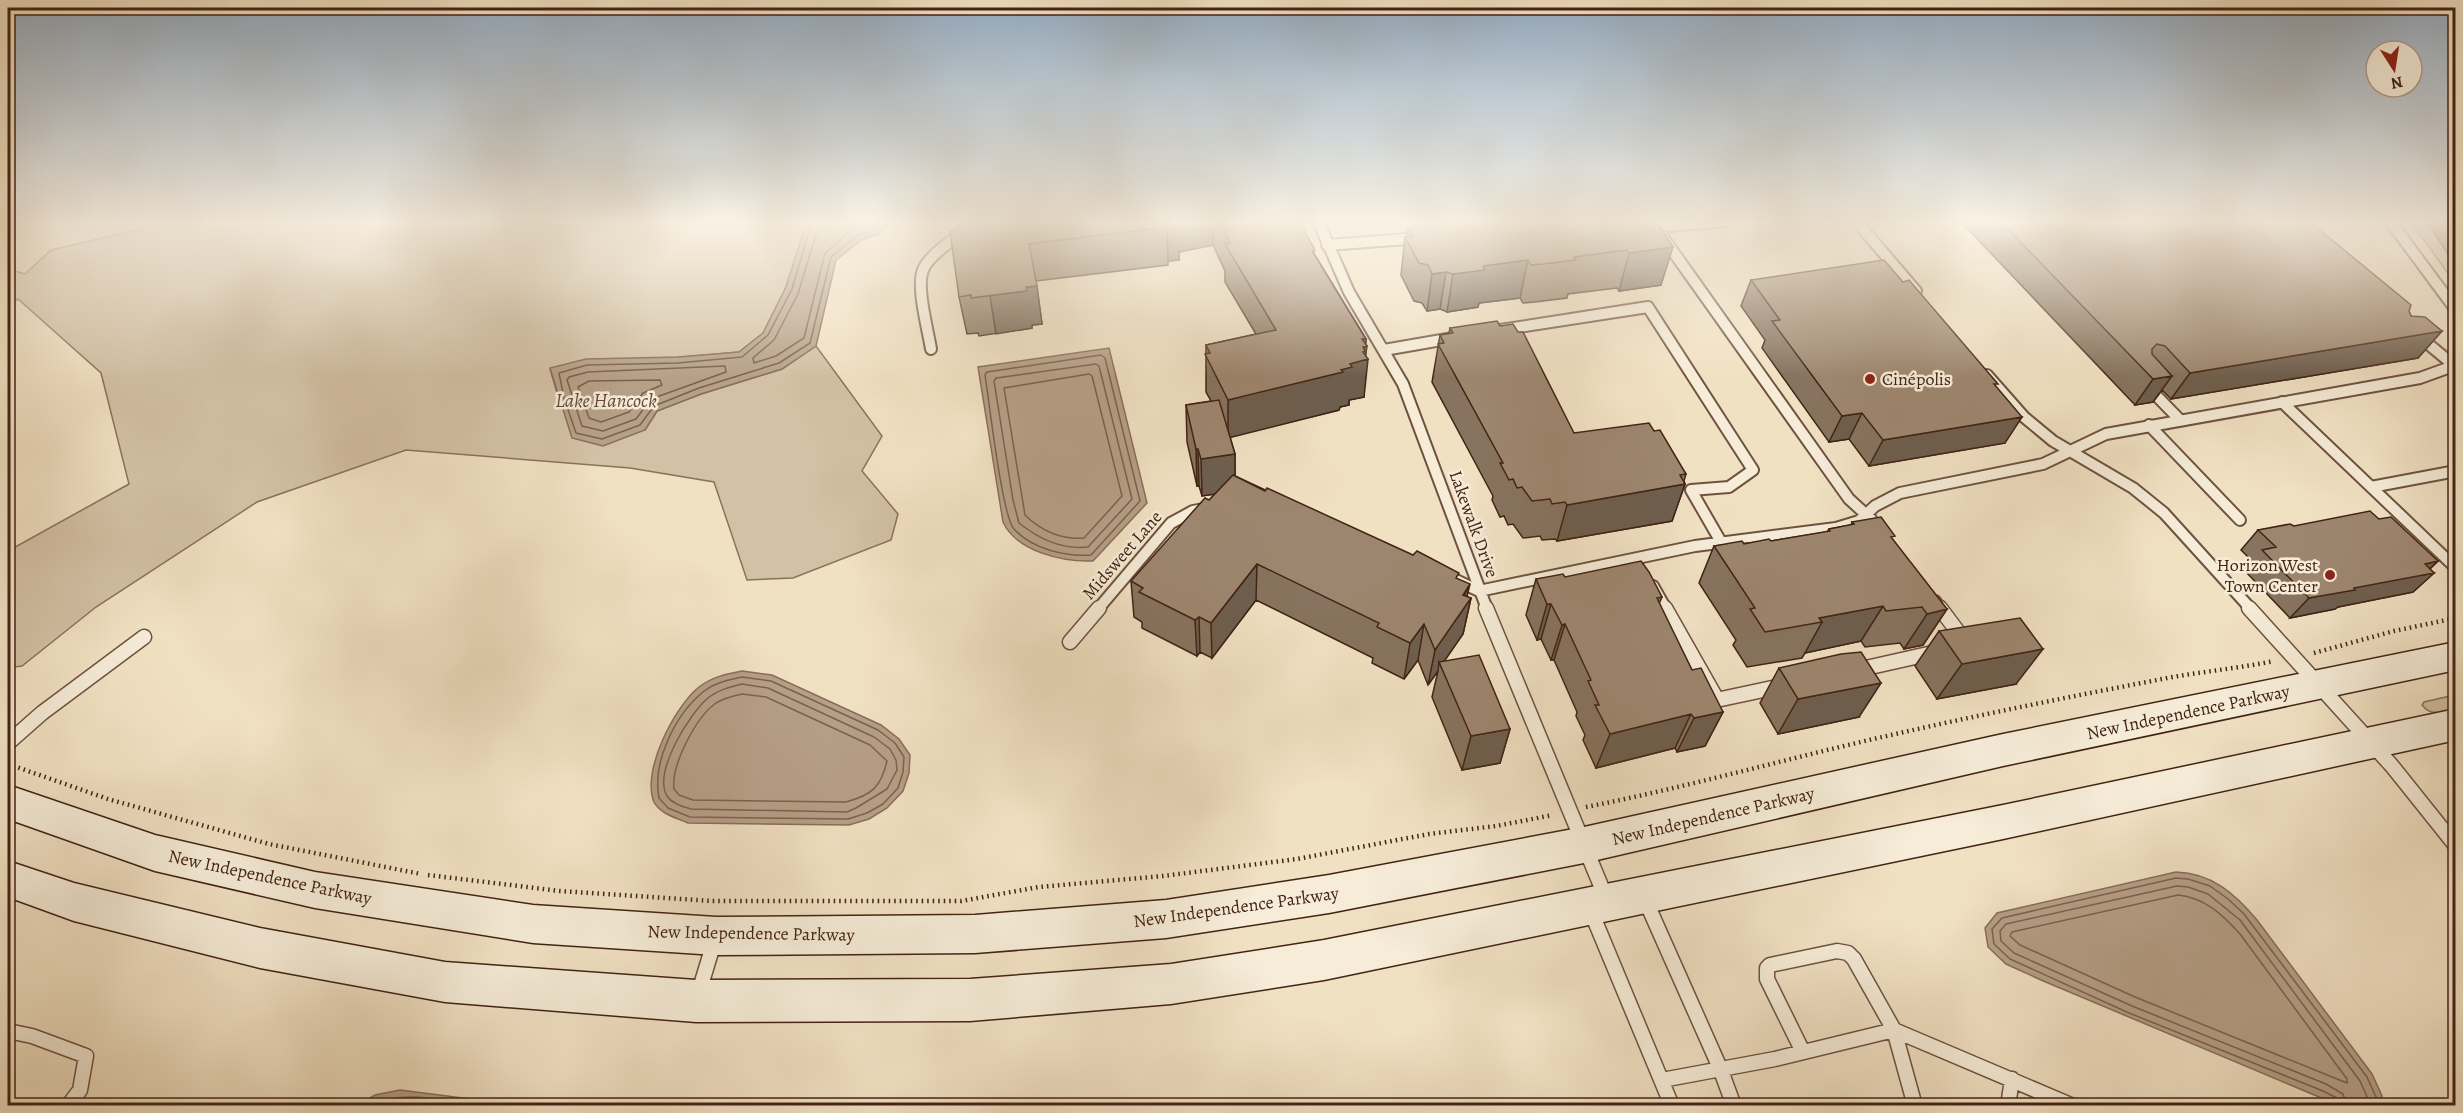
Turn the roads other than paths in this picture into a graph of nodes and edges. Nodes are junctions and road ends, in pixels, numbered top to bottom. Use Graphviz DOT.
graph roads {
  1 [pos="922,273"];
  2 [pos="1340,273"];
  3 [pos="1688,273"];
  4 [pos="1900,273"];
  5 [pos="2428,273"];
  6 [pos="1922,299"];
  7 [pos="2456,310"];
  8 [pos="1493,331"];
  9 [pos="2413,334"];
  10 [pos="1460,337"];
  11 [pos="931,350"];
  12 [pos="1384,350"];
  13 [pos="1977,363"];
  14 [pos="2455,366"];
  15 [pos="2140,378"];
  16 [pos="2282,402"];
  17 [pos="2180,420"];
  18 [pos="2150,425"];
  19 [pos="2071,452"];
  20 [pos="2456,471"];
  21 [pos="2371,487"];
  22 [pos="1216,507"];
  23 [pos="1866,515"];
  24 [pos="2240,520"];
  25 [pos="1881,528"];
  26 [pos="1721,542"];
  27 [pos="1638,558"];
  28 [pos="2456,568"];
  29 [pos="1449,576"];
  30 [pos="1927,589"];
  31 [pos="1479,591"];
  32 [pos="144,637"];
  33 [pos="1070,642"];
  34 [pos="2456,656"];
  35 [pos="1846,672"];
  36 [pos="1801,682"];
  37 [pos="2319,685"];
  38 [pos="2456,724"];
  39 [pos="2370,742"];
  40 [pos="8,743"];
  41 [pos="8,802"];
  42 [pos="1577,828"];
  43 [pos="2456,846"];
  44 [pos="8,879"];
  45 [pos="1613,901"];
  46 [pos="716,936"];
  47 [pos="696,1001"];
  48 [pos="1894,1030"];
  49 [pos="8,1031"];
  50 [pos="1803,1052"];
  51 [pos="1720,1068"];
  52 [pos="1662,1080"];
  53 [pos="2012,1080"];
  54 [pos="68,1106"];
  55 [pos="1672,1106"];
  56 [pos="1734,1106"];
  57 [pos="1915,1106"];
  58 [pos="2008,1106"];
  59 [pos="2073,1106"];
  1 -- 11 [label="lane"];
  2 -- 12 [label="lane, Lakewalk Drive"];
  3 -- 23 [label="lane"];
  4 -- 6 [label="lane"];
  5 -- 7 [label="lane"];
  8 -- 26 [label="lane"];
  9 -- 14 [label="lane"];
  10 -- 12 [label="lane"];
  12 -- 31 [label="lane, Lakewalk Drive"];
  13 -- 19 [label="lane"];
  14 -- 16 [label="lane"];
  15 -- 17 [label="lane"];
  16 -- 17 [label="lane"];
  16 -- 21 [label="lane"];
  17 -- 18 [label="lane"];
  18 -- 19 [label="lane"];
  18 -- 24 [label="lane"];
  19 -- 23 [label="lane"];
  19 -- 37 [label="lane"];
  20 -- 21 [label="lane"];
  21 -- 28 [label="lane"];
  22 -- 33 [label="lane, Midsweet Lane"];
  23 -- 25 [label="lane"];
  23 -- 26 [label="lane"];
  26 -- 27 [label="lane"];
  27 -- 31 [label="lane"];
  27 -- 36 [label="lane"];
  29 -- 31 [label="lane"];
  30 -- 35 [label="lane"];
  31 -- 42 [label="lane, Lakewalk Drive"];
  32 -- 40 [label="lane"];
  34 -- 37 [label="street, New Independence Parkway"];
  37 -- 39 [label="lane"];
  37 -- 42 [label="street, New Independence Parkway"];
  38 -- 39 [label="street"];
  39 -- 43 [label="lane"];
  39 -- 45 [label="street"];
  41 -- 46 [label="street, New Independence Parkway"];
  42 -- 45 [label="lane, Lakewalk Drive"];
  42 -- 46 [label="street, New Independence Parkway"];
  44 -- 47 [label="street"];
  45 -- 47 [label="street"];
  45 -- 51 [label="lane"];
  45 -- 52 [label="lane"];
  46 -- 47 [label="lane"];
  48 -- 50 [label="lane"];
  48 -- 50 [label="lane"];
  48 -- 53 [label="lane"];
  48 -- 57 [label="lane"];
  49 -- 54 [label="lane"];
  50 -- 51 [label="lane"];
  51 -- 52 [label="lane"];
  51 -- 56 [label="lane"];
  52 -- 55 [label="lane"];
  53 -- 58 [label="lane"];
  53 -- 59 [label="lane"];
}
